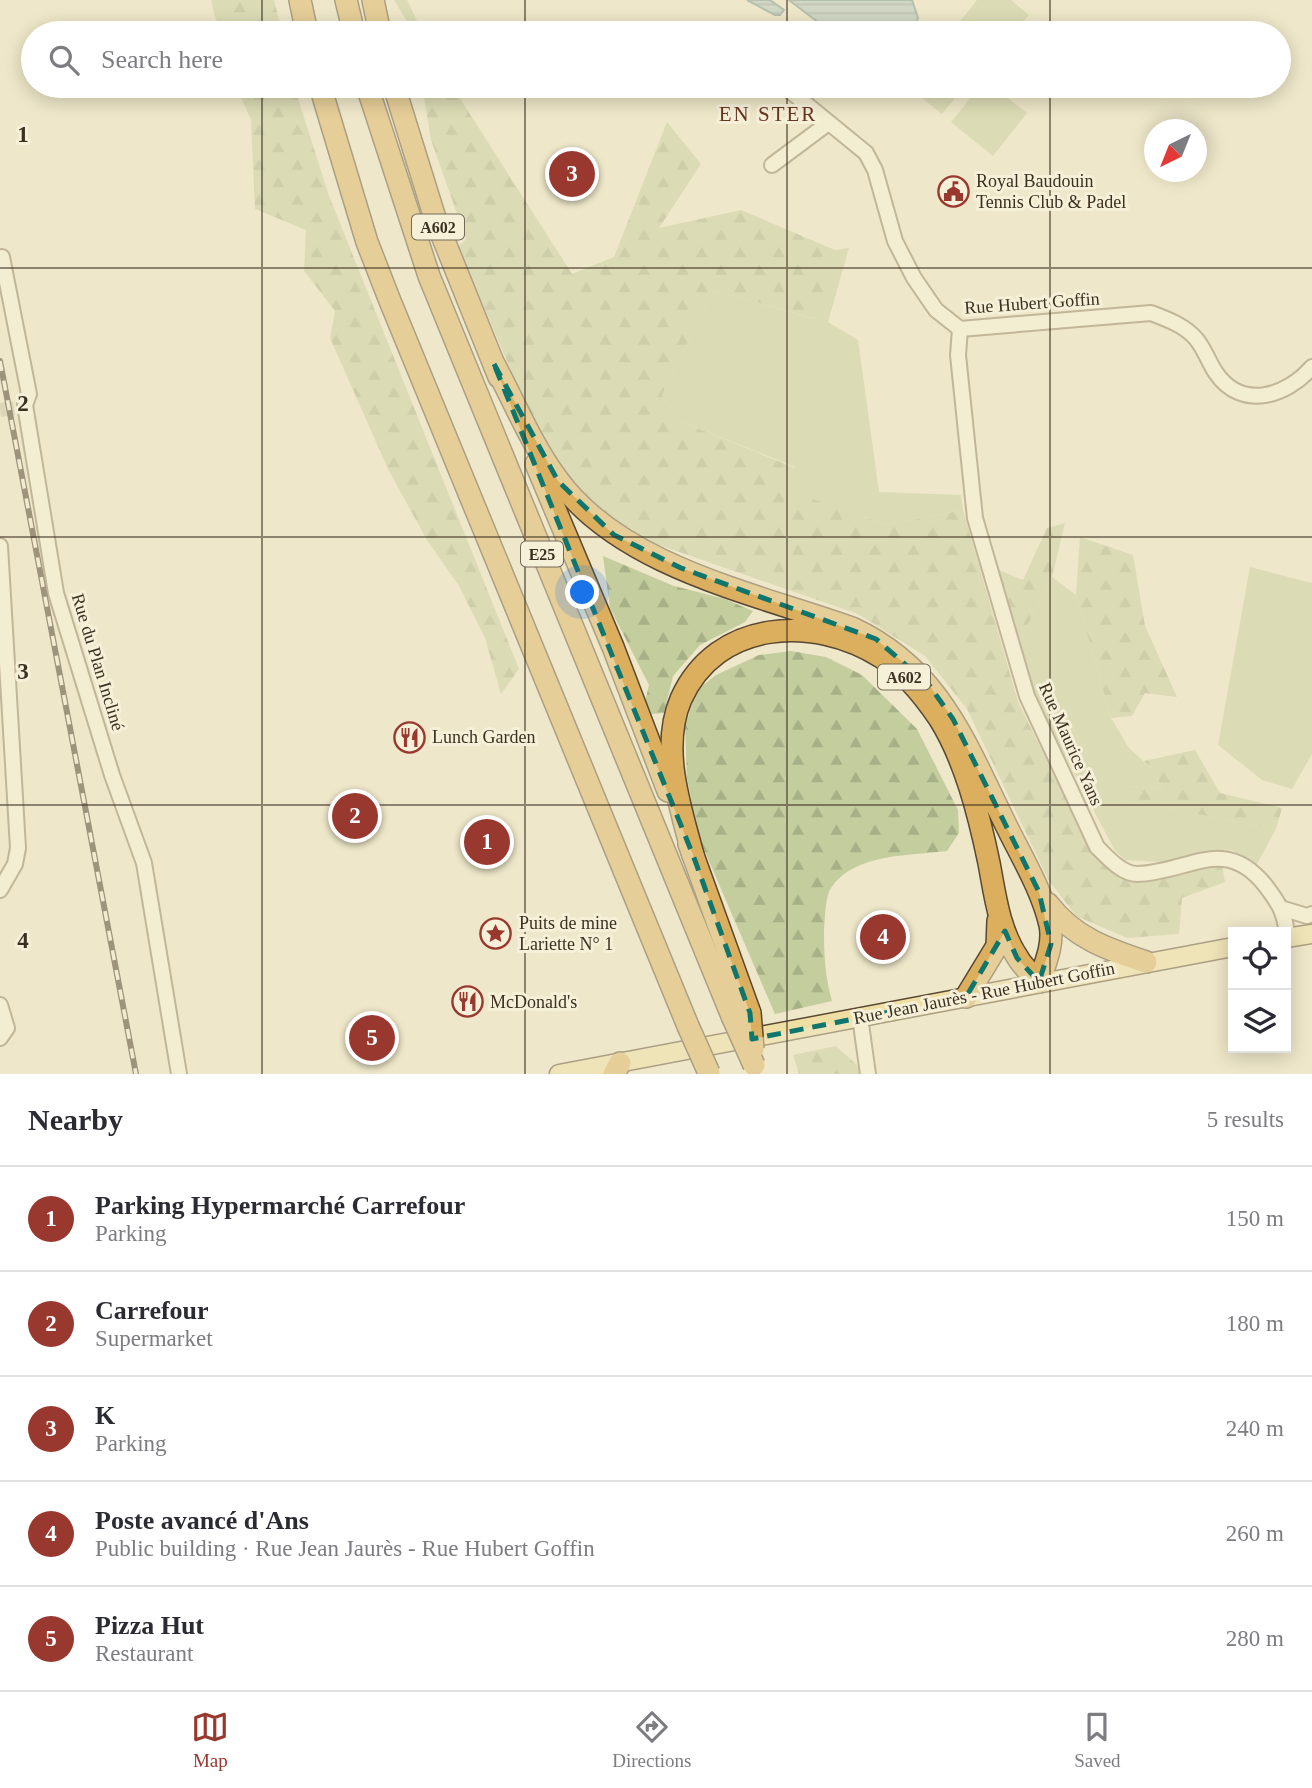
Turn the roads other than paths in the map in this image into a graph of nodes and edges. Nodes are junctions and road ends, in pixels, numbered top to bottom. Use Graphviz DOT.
graph roads {
  1 [pos="300,0"];
  2 [pos="346,0"];
  3 [pos="373,0"];
  4 [pos="304,21"];
  5 [pos="351,21"];
  6 [pos="377,21"];
  7 [pos="324,98"];
  8 [pos="371,98"];
  9 [pos="398,98"];
  10 [pos="798,98"];
  11 [pos="827,124"];
  12 [pos="772,165"];
  13 [pos="2,257"];
  14 [pos="960,329"];
  15 [pos="494,364"];
  16 [pos="1312,367"];
  17 [pos="0,546"];
  18 [pos="693,855"];
  19 [pos="0,890"];
  20 [pos="1039,892"];
  21 [pos="1284,909"];
  22 [pos="1312,914"];
  23 [pos="998,915"];
  24 [pos="1286,927"];
  25 [pos="1312,934"];
  26 [pos="1291,937"];
  27 [pos="1228,948"];
  28 [pos="1146,962"];
  29 [pos="1039,982"];
  30 [pos="966,997"];
  31 [pos="0,1005"];
  32 [pos="741,1014"];
  33 [pos="860,1017"];
  34 [pos="0,1038"];
  35 [pos="617,1068"];
  36 [pos="757,1069"];
  37 [pos="179,1074"];
  38 [pos="560,1074"];
  39 [pos="710,1074"];
  40 [pos="868,1074"];
  1 -- 4 [label="highway"];
  2 -- 5 [label="highway"];
  3 -- 6 [label="highway"];
  7 -- 39 [label="highway, E25, bridge"];
  8 -- 32 [label="highway, E25"];
  9 -- 15 [label="highway, A602"];
  10 -- 11 [label="street, Rue Hubert Goffin"];
  11 -- 12 [label="street"];
  11 -- 14 [label="street, Rue Hubert Goffin"];
  13 -- 37 [label="street, Rue du Plan Incliné"];
  14 -- 16 [label="street, Rue Hubert Goffin"];
  14 -- 21 [label="street, Rue Maurice Yans"];
  15 -- 18 [label="highway"];
  15 -- 20 [label="highway, A602"];
  17 -- 19 [label="street"];
  18 -- 23 [label="highway, A602"];
  18 -- 32 [label="highway, A602"];
  20 -- 28 [label="highway, A602"];
  20 -- 29 [label="highway, A602"];
  21 -- 22 [label="street"];
  21 -- 24 [label="street"];
  23 -- 29 [label="highway, A602"];
  23 -- 30 [label="highway, A602"];
  25 -- 26 [label="main road"];
  27 -- 28 [label="main road, Rue Jean Jaurès - Rue Hubert Goffin"];
  28 -- 29 [label="main road, Rue Jean Jaurès - Rue Hubert Goffin"];
  29 -- 30 [label="main road, Rue Jean Jaurès - Rue Hubert Goffin"];
  30 -- 33 [label="main road, Rue Jean Jaurès - Rue Hubert Goffin"];
  31 -- 34 [label="street"];
  32 -- 36 [label="highway, E25, bridge"];
  33 -- 35 [label="main road, Rue Jean Jaurès - Rue Hubert Goffin"];
  33 -- 40 [label="street"];
  35 -- 38 [label="main road, Rue Jean Jaurès - Rue Hubert Goffin"];
}
